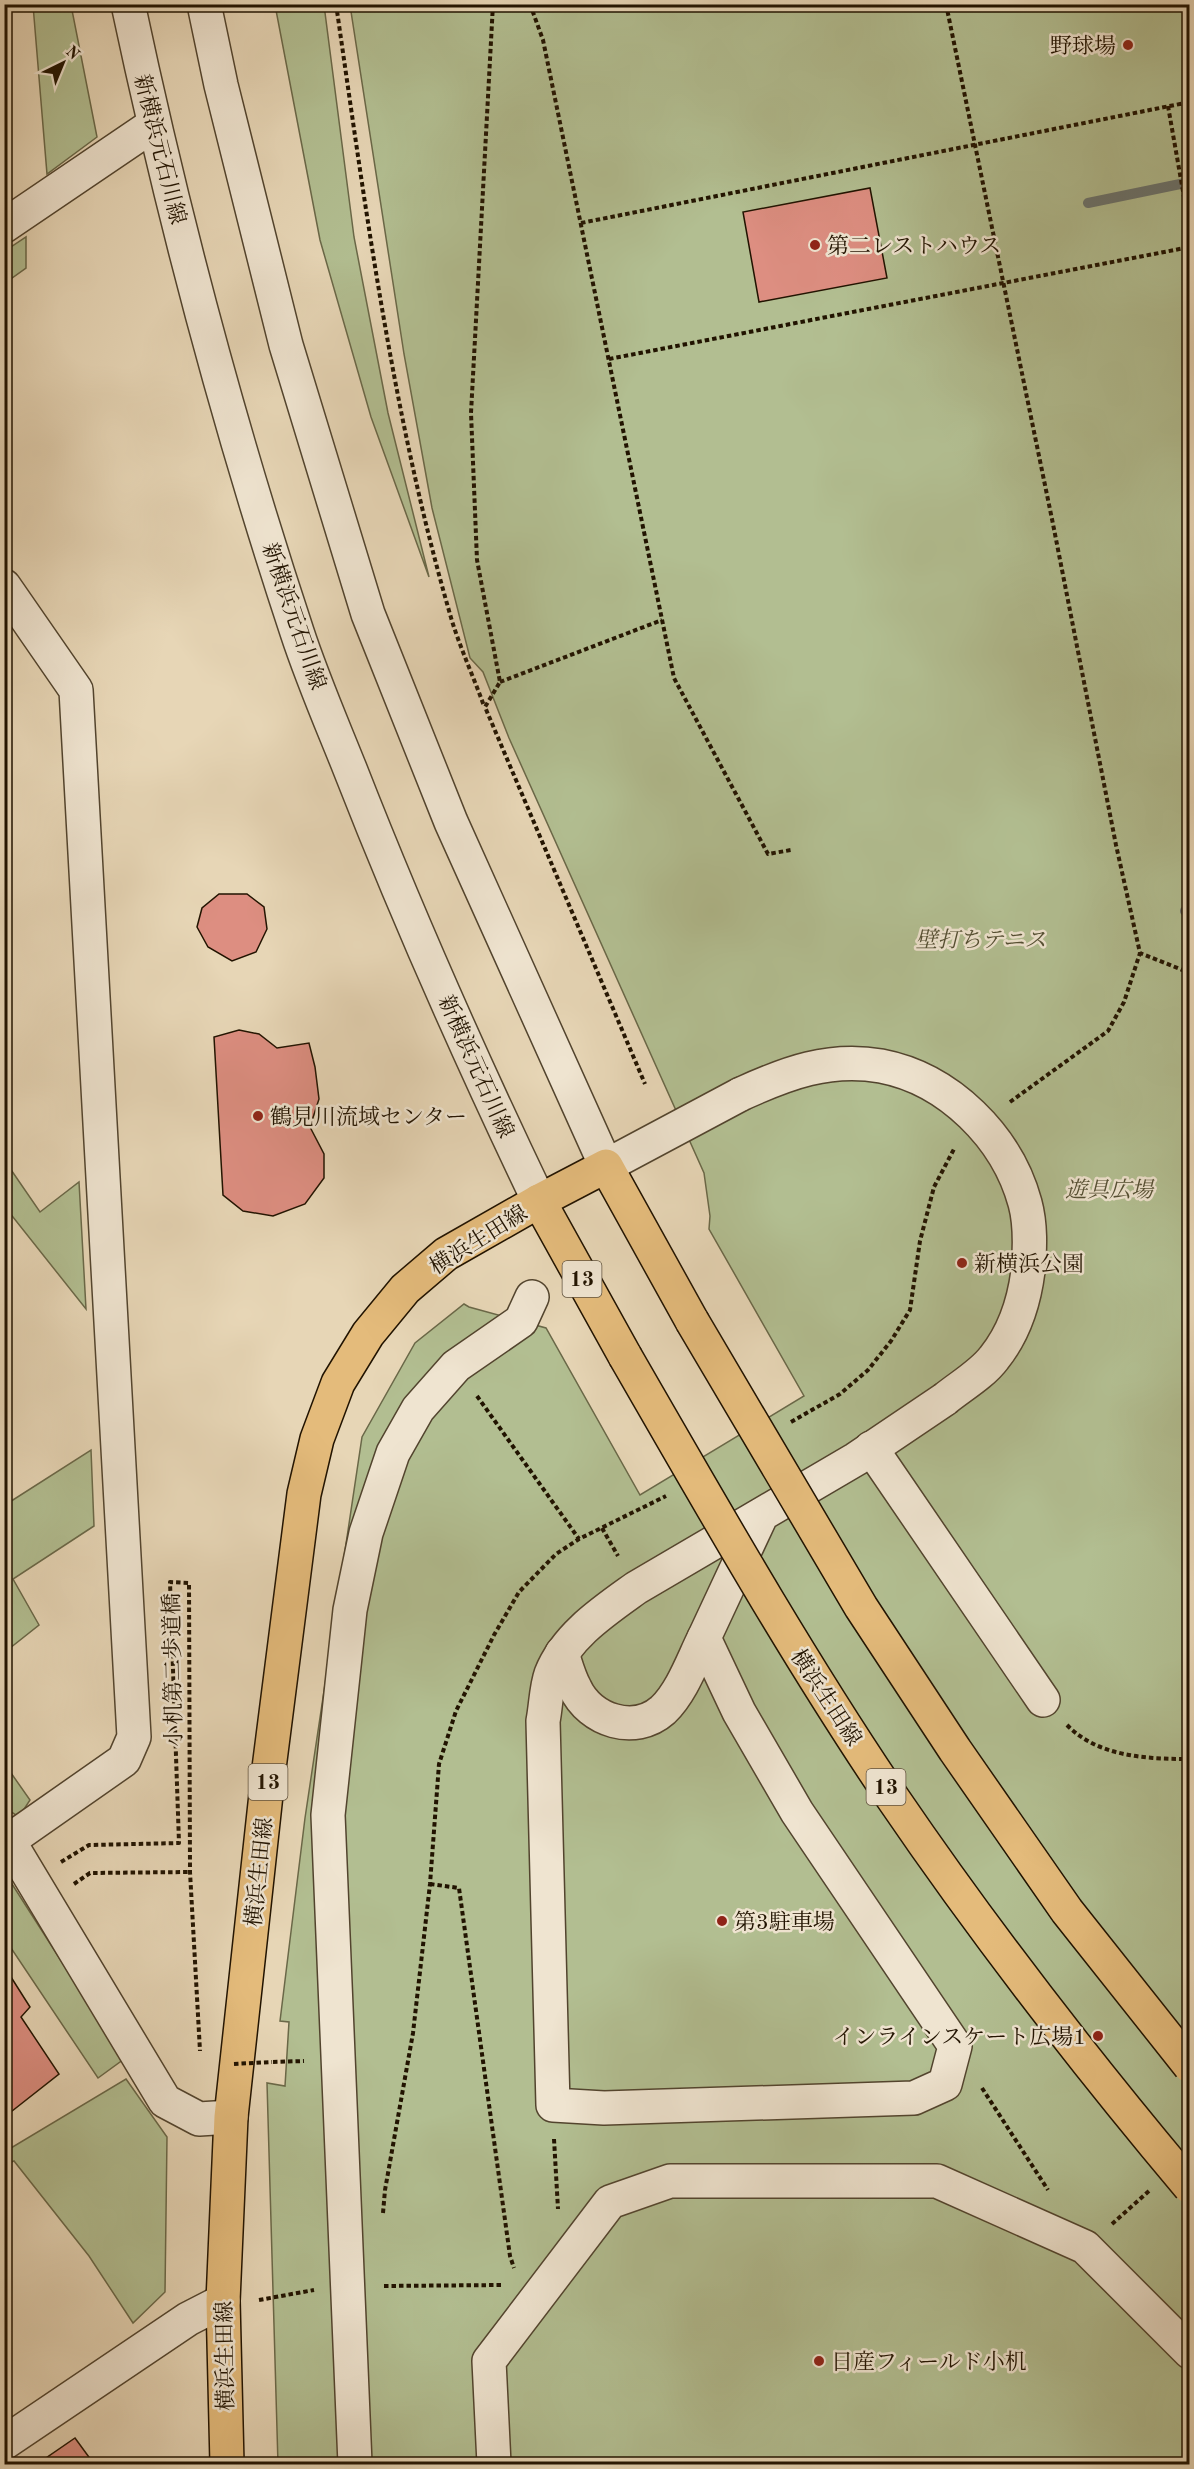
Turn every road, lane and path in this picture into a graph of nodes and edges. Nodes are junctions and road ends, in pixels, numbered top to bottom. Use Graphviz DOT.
graph roads {
  1 [pos="128,4"];
  2 [pos="204,4"];
  3 [pos="336,4"];
  4 [pos="493,4"];
  5 [pos="530,4"];
  6 [pos="946,4"];
  7 [pos="1190,102"];
  8 [pos="1168,106"];
  9 [pos="153,125"];
  10 [pos="974,144"];
  11 [pos="581,223"];
  12 [pos="4,226"];
  13 [pos="1190,231"];
  14 [pos="1190,247"];
  15 [pos="1003,284"];
  16 [pos="609,360"];
  17 [pos="4,586"];
  18 [pos="662,620"];
  19 [pos="500,682"];
  20 [pos="484,707"];
  21 [pos="791,850"];
  22 [pos="1190,973"];
  23 [pos="645,1084"];
  24 [pos="606,1166"];
  25 [pos="539,1201"];
  26 [pos="532,1297"];
  27 [pos="456,1366"];
  28 [pos="872,1448"];
  29 [pos="761,1516"];
  30 [pos="579,1539"];
  31 [pos="704,1638"];
  32 [pos="562,1653"];
  33 [pos="1043,1700"];
  34 [pos="1190,1759"];
  35 [pos="6,1839"];
  36 [pos="60,1862"];
  37 [pos="190,1872"];
  38 [pos="90,1873"];
  39 [pos="430,1884"];
  40 [pos="955,2046"];
  41 [pos="200,2053"];
  42 [pos="272,2062"];
  43 [pos="223,2064"];
  44 [pos="1190,2066"];
  45 [pos="553,2105"];
  46 [pos="231,2117"];
  47 [pos="1155,2186"];
  48 [pos="1190,2187"];
  49 [pos="1053,2197"];
  50 [pos="1085,2247"];
  51 [pos="560,2267"];
  52 [pos="363,2291"];
  53 [pos="523,2298"];
  54 [pos="257,2300"];
  55 [pos="223,2301"];
  56 [pos="1190,2352"];
  57 [pos="4,2444"];
  58 [pos="227,2464"];
  59 [pos="355,2464"];
  60 [pos="494,2464"];
  1 -- 9 [label="street, 新横浜元石川線"];
  2 -- 24 [label="street"];
  3 -- 20 [label="path"];
  4 -- 19 [label="path"];
  5 -- 11 [label="path"];
  6 -- 10 [label="path"];
  7 -- 8 [label="path"];
  8 -- 10 [label="path"];
  8 -- 13 [label="path"];
  9 -- 12 [label="street"];
  9 -- 25 [label="street, 新横浜元石川線"];
  10 -- 11 [label="path"];
  10 -- 15 [label="path"];
  11 -- 16 [label="path"];
  14 -- 15 [label="path"];
  15 -- 16 [label="path"];
  15 -- 22 [label="path"];
  16 -- 18 [label="path"];
  17 -- 35 [label="street"];
  18 -- 19 [label="path"];
  18 -- 21 [label="path"];
  19 -- 20 [label="path"];
  20 -- 23 [label="path"];
  24 -- 25 [label="main road, 横浜生田線 / 13"];
  24 -- 28 [label="street, bridge"];
  24 -- 44 [label="main road, bridge"];
  25 -- 46 [label="main road, 横浜生田線 / 13"];
  25 -- 48 [label="main road, 横浜生田線 / 13, bridge"];
  26 -- 27 [label="street"];
  27 -- 30 [label="path"];
  27 -- 52 [label="street"];
  28 -- 29 [label="street"];
  28 -- 33 [label="street"];
  29 -- 31 [label="street"];
  29 -- 32 [label="street"];
  31 -- 32 [label="street"];
  31 -- 40 [label="street"];
  32 -- 45 [label="street"];
  33 -- 34 [label="path"];
  35 -- 46 [label="street"];
  36 -- 37 [label="path, 小机第二歩道橋"];
  37 -- 38 [label="path"];
  37 -- 41 [label="path, 小机第二歩道橋"];
  39 -- 53 [label="path"];
  40 -- 45 [label="street"];
  40 -- 49 [label="path"];
  42 -- 43 [label="path, bridge"];
  45 -- 51 [label="path"];
  46 -- 55 [label="main road, 横浜生田線 / 13"];
  47 -- 50 [label="path"];
  50 -- 51 [label="street"];
  50 -- 56 [label="street"];
  51 -- 53 [label="street"];
  52 -- 53 [label="path"];
  52 -- 54 [label="path"];
  52 -- 59 [label="street"];
  53 -- 60 [label="street"];
  55 -- 57 [label="street"];
  55 -- 58 [label="main road, 横浜生田線 / 13"];
}
